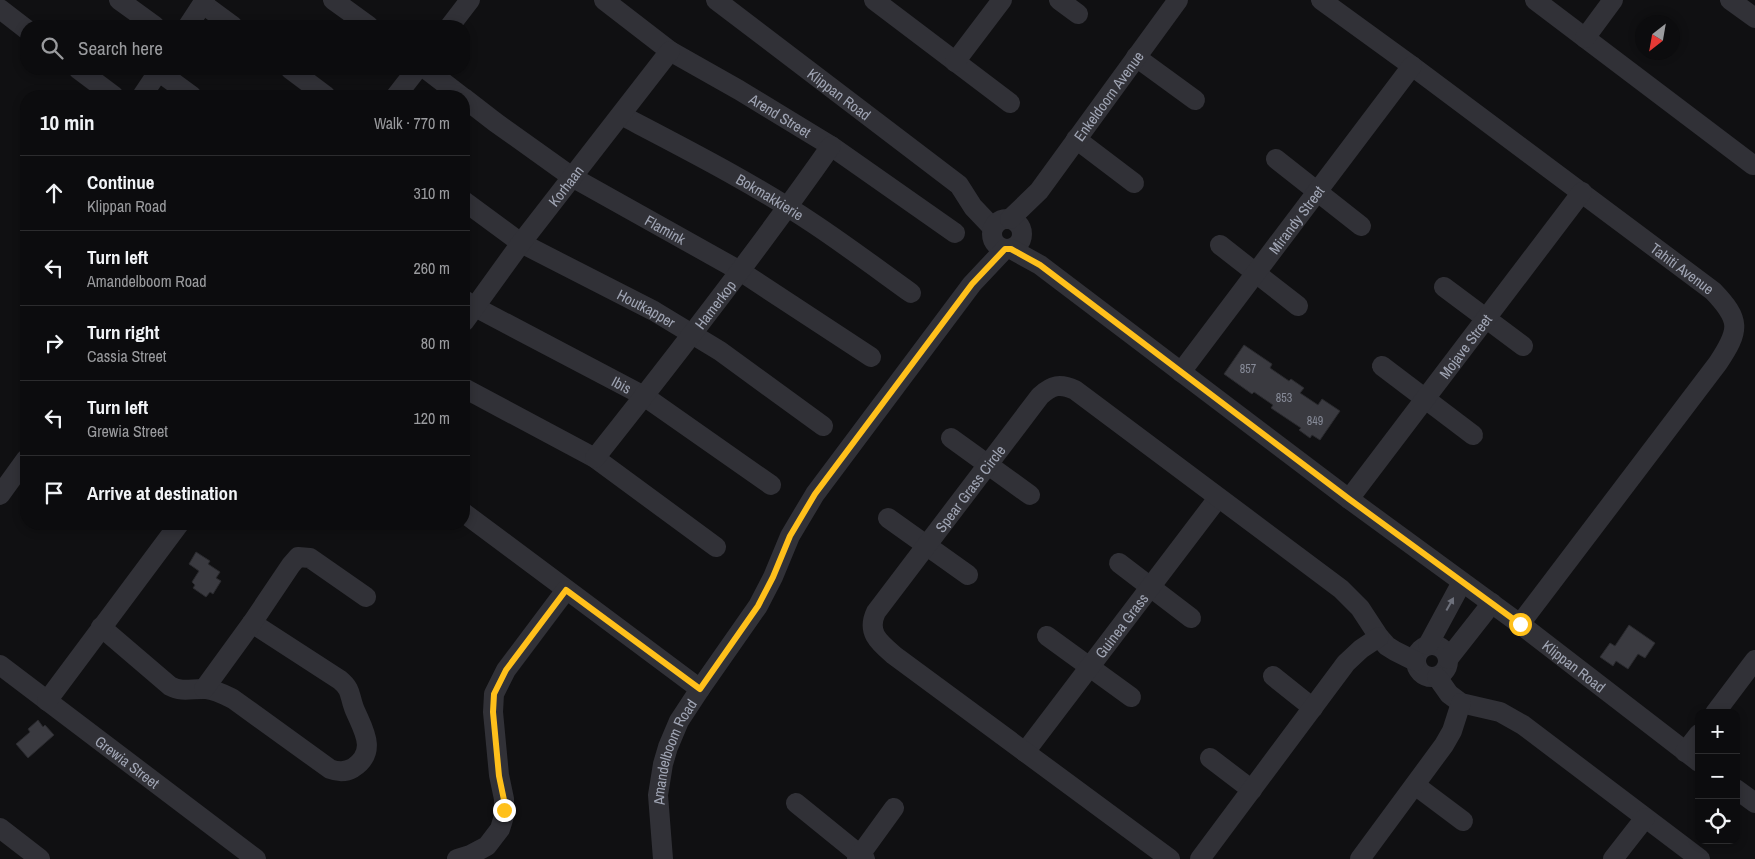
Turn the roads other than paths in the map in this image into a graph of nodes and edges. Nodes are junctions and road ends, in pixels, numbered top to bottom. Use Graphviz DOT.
graph roads {
  1 [pos="119,0"];
  2 [pos="333,0"];
  3 [pos="470,0"];
  4 [pos="604,0"];
  5 [pos="716,0"];
  6 [pos="874,0"];
  7 [pos="1002,0"];
  8 [pos="1059,0"];
  9 [pos="1178,0"];
  10 [pos="1321,0"];
  11 [pos="1535,0"];
  12 [pos="1614,0"];
  13 [pos="1730,0"];
  14 [pos="204,2"];
  15 [pos="0,9"];
  16 [pos="1078,14"];
  17 [pos="1755,18"];
  18 [pos="147,20"];
  19 [pos="192,20"];
  20 [pos="226,20"];
  21 [pos="361,20"];
  22 [pos="455,20"];
  23 [pos="20,24"];
  24 [pos="1585,38"];
  25 [pos="670,51"];
  26 [pos="1136,57"];
  27 [pos="955,62"];
  28 [pos="1412,66"];
  29 [pos="86,75"];
  30 [pos="156,75"];
  31 [pos="165,75"];
  32 [pos="298,75"];
  33 [pos="412,75"];
  34 [pos="434,75"];
  35 [pos="106,90"];
  36 [pos="146,90"];
  37 [pos="184,90"];
  38 [pos="318,90"];
  39 [pos="401,90"];
  40 [pos="453,90"];
  41 [pos="1195,100"];
  42 [pos="470,103"];
  43 [pos="1010,103"];
  44 [pos="621,115"];
  45 [pos="1076,139"];
  46 [pos="831,146"];
  47 [pos="1276,160"];
  48 [pos="1753,165"];
  49 [pos="572,177"];
  50 [pos="1134,183"];
  51 [pos="1318,191"];
  52 [pos="1582,192"];
  53 [pos="470,205"];
  54 [pos="788,207"];
  55 [pos="1361,226"];
  56 [pos="956,232"];
  57 [pos="1007,234"];
  58 [pos="521,243"];
  59 [pos="1220,245"];
  60 [pos="740,271"];
  61 [pos="1256,273"];
  62 [pos="1444,287"];
  63 [pos="911,293"];
  64 [pos="470,306"];
  65 [pos="1298,306"];
  66 [pos="470,311"];
  67 [pos="1486,318"];
  68 [pos="693,334"];
  69 [pos="1523,346"];
  70 [pos="871,357"];
  71 [pos="1382,366"];
  72 [pos="1181,372"];
  73 [pos="470,391"];
  74 [pos="644,396"];
  75 [pos="1425,399"];
  76 [pos="823,426"];
  77 [pos="1473,435"];
  78 [pos="951,438"];
  79 [pos="595,458"];
  80 [pos="988,465"];
  81 [pos="20,467"];
  82 [pos="771,485"];
  83 [pos="0,494"];
  84 [pos="1030,494"];
  85 [pos="1218,498"];
  86 [pos="1349,499"];
  87 [pos="470,518"];
  88 [pos="888,518"];
  89 [pos="174,530"];
  90 [pos="926,546"];
  91 [pos="716,547"];
  92 [pos="1119,563"];
  93 [pos="968,574"];
  94 [pos="1462,582"];
  95 [pos="1150,587"];
  96 [pos="566,590"];
  97 [pos="366,597"];
  98 [pos="1492,604"];
  99 [pos="1191,618"];
  100 [pos="252,623"];
  101 [pos="1520,624"];
  102 [pos="101,628"];
  103 [pos="1047,636"];
  104 [pos="1379,637"];
  105 [pos="1428,645"];
  106 [pos="1448,659"];
  107 [pos="1755,660"];
  108 [pos="1415,661"];
  109 [pos="0,665"];
  110 [pos="1090,666"];
  111 [pos="1273,676"];
  112 [pos="1437,676"];
  113 [pos="204,689"];
  114 [pos="700,689"];
  115 [pos="1131,698"];
  116 [pos="47,700"];
  117 [pos="1461,703"];
  118 [pos="1313,708"];
  119 [pos="1718,709"];
  120 [pos="1025,752"];
  121 [pos="1692,757"];
  122 [pos="1210,758"];
  123 [pos="1415,785"];
  124 [pos="1252,790"];
  125 [pos="1740,792"];
  126 [pos="796,803"];
  127 [pos="1755,803"];
  128 [pos="894,808"];
  129 [pos="1645,818"];
  130 [pos="1463,821"];
  131 [pos="0,828"];
  132 [pos="861,858"];
  133 [pos="40,859"];
  134 [pos="256,859"];
  135 [pos="456,859"];
  136 [pos="663,859"];
  137 [pos="1170,859"];
  138 [pos="1200,859"];
  139 [pos="1360,859"];
  140 [pos="1614,859"];
  141 [pos="1700,859"];
  1 -- 18 [label="street"];
  2 -- 21 [label="street"];
  3 -- 22 [label="street"];
  4 -- 25 [label="street, Arend Street"];
  5 -- 57 [label="street, Klippan Road"];
  6 -- 27 [label="street"];
  7 -- 27 [label="street"];
  8 -- 16 [label="street"];
  9 -- 26 [label="street, Enkeldoorn Avenue"];
  10 -- 28 [label="street, Tahiti Avenue"];
  11 -- 24 [label="street"];
  12 -- 24 [label="street"];
  13 -- 17 [label="street"];
  14 -- 19 [label="street"];
  14 -- 20 [label="street"];
  15 -- 23 [label="street"];
  24 -- 48 [label="street"];
  25 -- 44 [label="street, Korhaan"];
  25 -- 46 [label="street, Arend Street"];
  26 -- 41 [label="street"];
  26 -- 45 [label="street, Enkeldoorn Avenue"];
  27 -- 43 [label="street"];
  28 -- 51 [label="street, Mirandy Street"];
  28 -- 52 [label="street, Tahiti Avenue"];
  29 -- 35 [label="street"];
  30 -- 36 [label="street"];
  31 -- 37 [label="street"];
  32 -- 38 [label="street"];
  33 -- 39 [label="street"];
  34 -- 40 [label="street, Flamink"];
  42 -- 49 [label="street, Flamink"];
  44 -- 49 [label="street, Korhaan"];
  44 -- 54 [label="street, Bokmakkierie"];
  45 -- 50 [label="street"];
  45 -- 57 [label="street, Enkeldoorn Avenue"];
  46 -- 54 [label="street, Hamerkop"];
  46 -- 56 [label="street, Arend Street"];
  47 -- 51 [label="street"];
  49 -- 58 [label="street, Korhaan"];
  49 -- 60 [label="street, Flamink"];
  51 -- 55 [label="street"];
  51 -- 61 [label="street, Mirandy Street"];
  52 -- 67 [label="street, Mojave Street"];
  52 -- 101 [label="street, Tahiti Avenue"];
  53 -- 58 [label="street, Houtkapper"];
  54 -- 60 [label="street, Hamerkop"];
  54 -- 63 [label="street, Bokmakkierie"];
  57 -- 72 [label="street, Klippan Road"];
  57 -- 114 [label="street, Amandelboom Road"];
  58 -- 64 [label="street, Korhaan"];
  58 -- 68 [label="street, Houtkapper"];
  59 -- 61 [label="street"];
  60 -- 68 [label="street, Hamerkop"];
  60 -- 70 [label="street, Flamink"];
  61 -- 65 [label="street"];
  61 -- 72 [label="street, Mirandy Street"];
  62 -- 67 [label="street"];
  66 -- 74 [label="street, Ibis"];
  67 -- 69 [label="street"];
  67 -- 75 [label="street, Mojave Street"];
  68 -- 74 [label="street, Hamerkop"];
  68 -- 76 [label="street, Houtkapper"];
  71 -- 75 [label="street"];
  72 -- 86 [label="street, Klippan Road"];
  73 -- 79 [label="street"];
  74 -- 79 [label="street, Hamerkop"];
  74 -- 82 [label="street, Ibis"];
  75 -- 77 [label="street"];
  75 -- 86 [label="street, Mojave Street"];
  78 -- 80 [label="street"];
  79 -- 91 [label="street"];
  80 -- 84 [label="street"];
  80 -- 85 [label="street, Spear Grass Circle"];
  80 -- 90 [label="street, Spear Grass Circle"];
  81 -- 83 [label="street"];
  85 -- 95 [label="street, Guinea Grass"];
  85 -- 104 [label="street, Spear Grass Circle"];
  86 -- 94 [label="street, Klippan Road"];
  87 -- 96 [label="street"];
  88 -- 90 [label="street"];
  89 -- 102 [label="street"];
  90 -- 93 [label="street"];
  90 -- 120 [label="street, Spear Grass Circle"];
  92 -- 95 [label="street"];
  94 -- 98 [label="street, Klippan Road"];
  105 -- 94 [label="street, one-way"];
  95 -- 99 [label="street"];
  95 -- 110 [label="street, Guinea Grass"];
  96 -- 114 [label="street"];
  96 -- 135 [label="street"];
  97 -- 100 [label="street"];
  98 -- 101 [label="street, Klippan Road"];
  98 -- 106 [label="street"];
  100 -- 113 [label="street"];
  100 -- 113 [label="street"];
  101 -- 121 [label="street, Klippan Road"];
  102 -- 113 [label="street"];
  102 -- 116 [label="street"];
  103 -- 110 [label="street"];
  104 -- 108 [label="street, Spear Grass Circle"];
  104 -- 118 [label="street"];
  105 -- 106 [label="street"];
  105 -- 108 [label="street"];
  106 -- 112 [label="street"];
  107 -- 119 [label="street"];
  108 -- 112 [label="street"];
  109 -- 116 [label="street, Grewia Street"];
  110 -- 115 [label="street"];
  110 -- 120 [label="street, Guinea Grass"];
  111 -- 118 [label="street"];
  112 -- 117 [label="street"];
  114 -- 136 [label="street, Amandelboom Road"];
  116 -- 134 [label="street, Grewia Street"];
  117 -- 123 [label="street"];
  117 -- 129 [label="street"];
  118 -- 124 [label="street"];
  120 -- 137 [label="street, Spear Grass Circle"];
  122 -- 124 [label="street"];
  123 -- 130 [label="street"];
  123 -- 139 [label="street"];
  124 -- 138 [label="street"];
  125 -- 127 [label="street"];
  126 -- 132 [label="street"];
  128 -- 132 [label="street"];
  129 -- 140 [label="street"];
  129 -- 141 [label="street"];
  131 -- 133 [label="street"];
}
